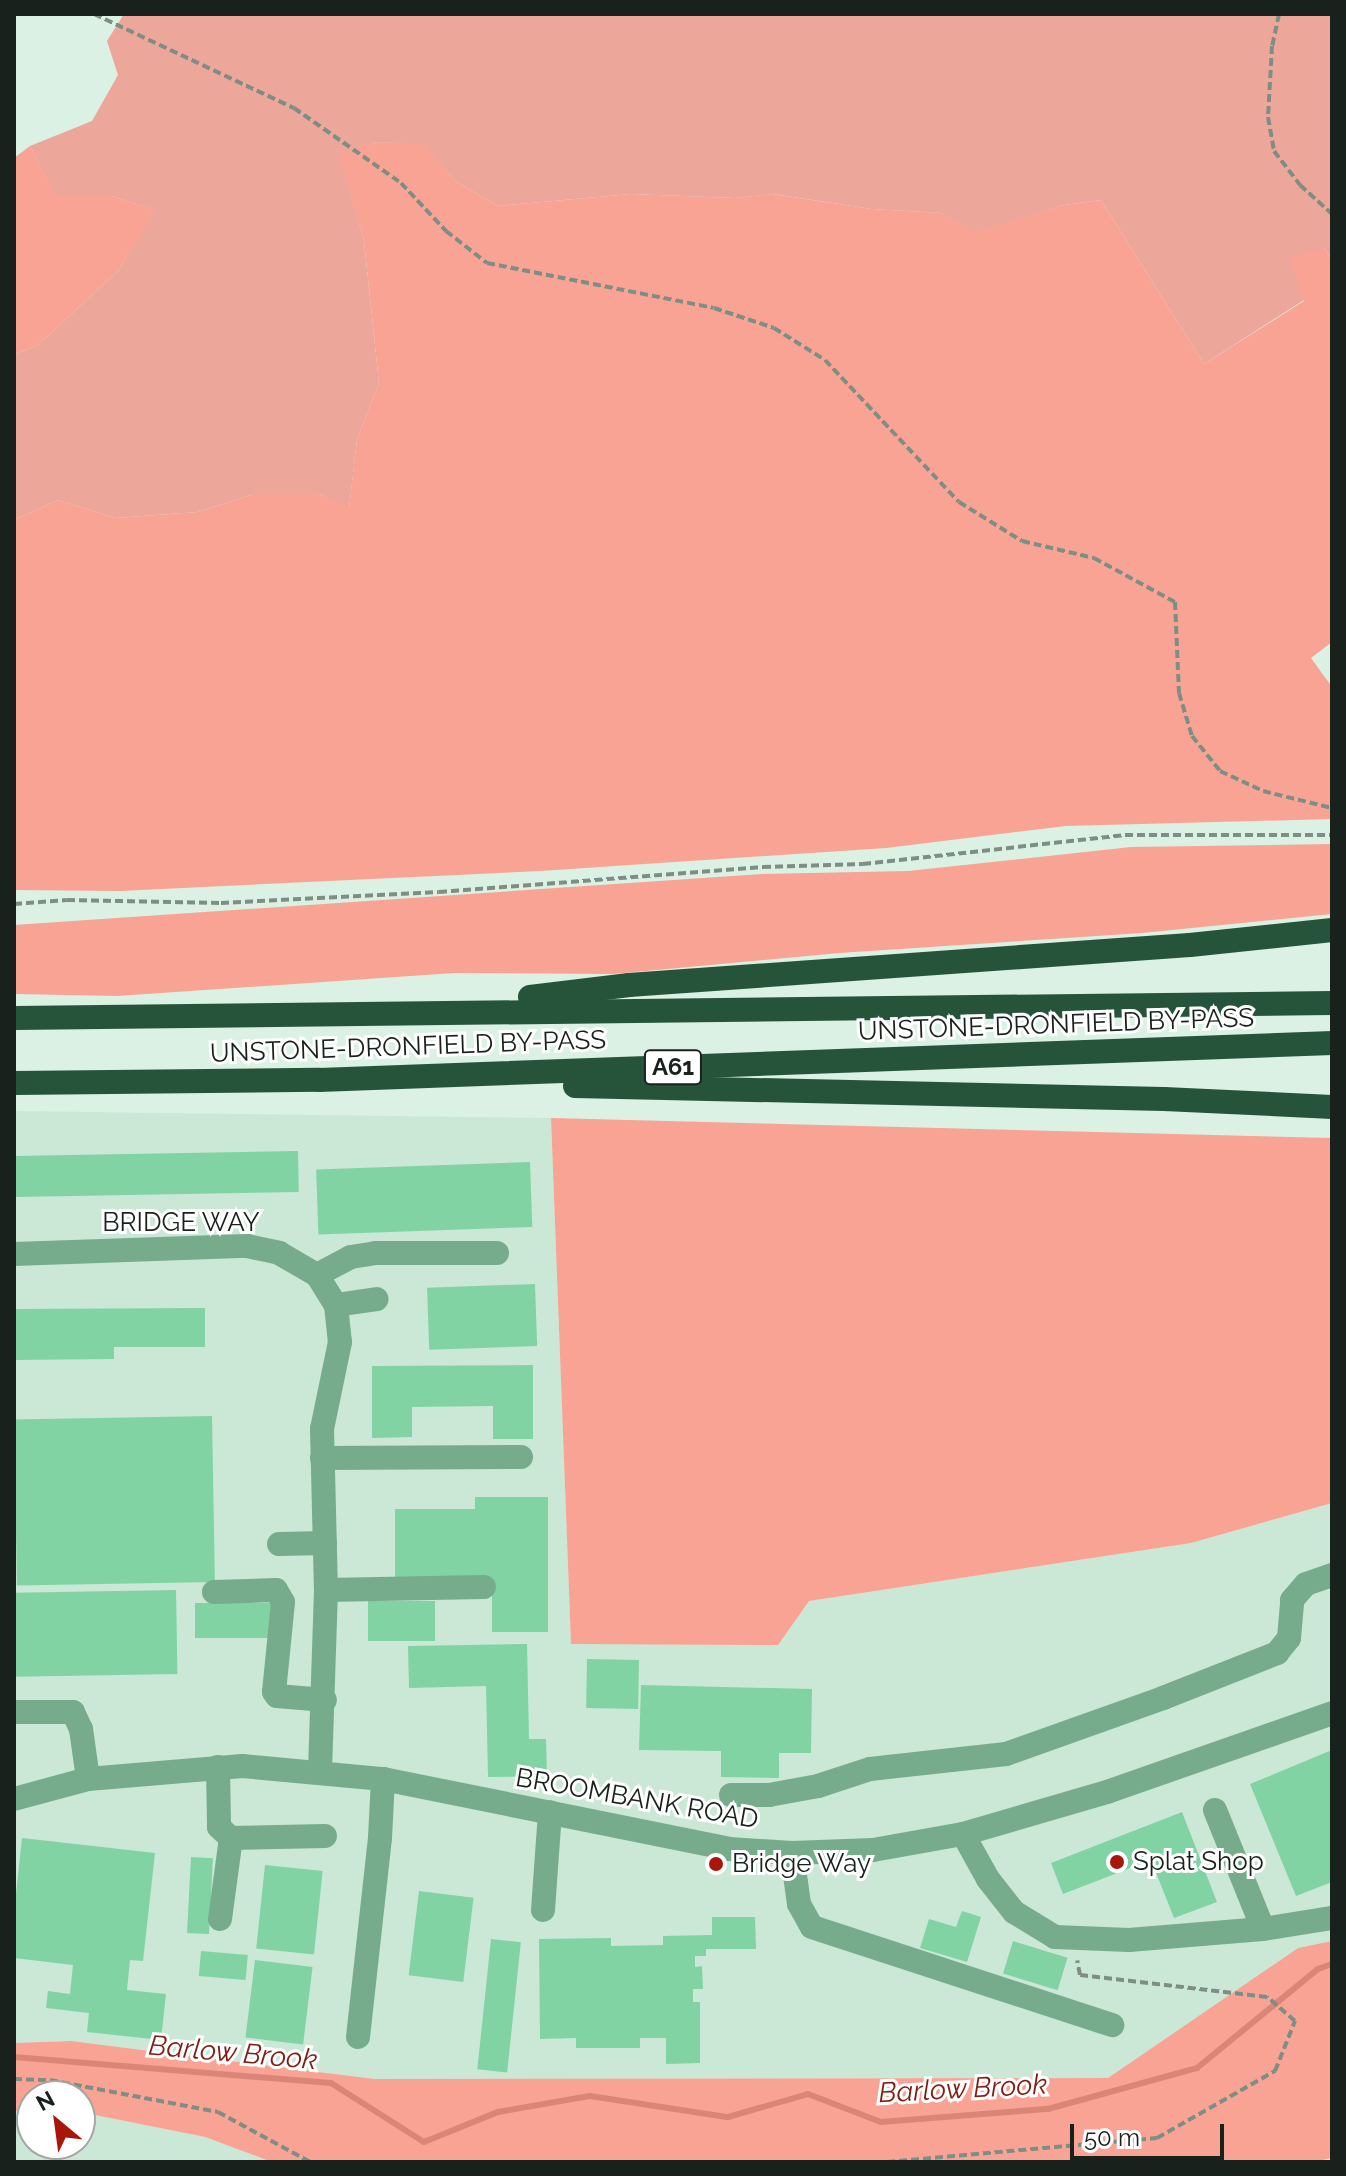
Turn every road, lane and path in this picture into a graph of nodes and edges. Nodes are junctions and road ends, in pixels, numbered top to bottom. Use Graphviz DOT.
graph roads {
  1 [pos="94,14"];
  2 [pos="1279,14"];
  3 [pos="1332,214"];
  4 [pos="1332,808"];
  5 [pos="1332,835"];
  6 [pos="14,904"];
  7 [pos="1332,930"];
  8 [pos="1332,1003"];
  9 [pos="400,1012"];
  10 [pos="14,1018"];
  11 [pos="1332,1043"];
  12 [pos="319,1080"];
  13 [pos="14,1083"];
  14 [pos="1332,1107"];
  15 [pos="497,1253"];
  16 [pos="14,1254"];
  17 [pos="317,1275"];
  18 [pos="377,1299"];
  19 [pos="336,1305"];
  20 [pos="521,1457"];
  21 [pos="322,1458"];
  22 [pos="325,1543"];
  23 [pos="279,1544"];
  24 [pos="1332,1575"];
  25 [pos="484,1587"];
  26 [pos="326,1590"];
  27 [pos="214,1592"];
  28 [pos="325,1700"];
  29 [pos="14,1712"];
  30 [pos="1332,1713"];
  31 [pos="218,1767"];
  32 [pos="320,1771"];
  33 [pos="88,1779"];
  34 [pos="383,1779"];
  35 [pos="731,1795"];
  36 [pos="14,1799"];
  37 [pos="1215,1810"];
  38 [pos="550,1812"];
  39 [pos="963,1834"];
  40 [pos="325,1836"];
  41 [pos="231,1838"];
  42 [pos="792,1853"];
  43 [pos="543,1910"];
  44 [pos="1332,1918"];
  45 [pos="220,1919"];
  46 [pos="1263,1929"];
  47 [pos="1072,1938"];
  48 [pos="1112,2025"];
  49 [pos="358,2037"];
  50 [pos="14,2079"];
  51 [pos="310,2162"];
  52 [pos="887,2162"];
  1 -- 4 [label="path"];
  2 -- 3 [label="path"];
  5 -- 6 [label="path"];
  7 -- 9 [label="highway, A61"];
  8 -- 9 [label="highway, UNSTONE-DRONFIELD BY-PASS / A61"];
  9 -- 10 [label="highway, UNSTONE-DRONFIELD BY-PASS / A61"];
  11 -- 12 [label="highway, UNSTONE-DRONFIELD BY-PASS / A61"];
  12 -- 13 [label="highway, UNSTONE-DRONFIELD BY-PASS / A61"];
  12 -- 14 [label="highway, A61"];
  15 -- 17 [label="street"];
  16 -- 17 [label="street, BRIDGE WAY"];
  17 -- 19 [label="street, BRIDGE WAY"];
  18 -- 19 [label="street"];
  19 -- 21 [label="street, BRIDGE WAY"];
  20 -- 21 [label="street"];
  21 -- 22 [label="street, BRIDGE WAY"];
  22 -- 23 [label="street"];
  22 -- 26 [label="street, BRIDGE WAY"];
  24 -- 35 [label="street"];
  25 -- 26 [label="street"];
  26 -- 28 [label="street, BRIDGE WAY"];
  27 -- 28 [label="street"];
  28 -- 32 [label="street, BRIDGE WAY"];
  29 -- 33 [label="street"];
  30 -- 39 [label="street, BROOMBANK ROAD"];
  31 -- 32 [label="street, BROOMBANK ROAD"];
  31 -- 33 [label="street, BROOMBANK ROAD"];
  31 -- 41 [label="street"];
  32 -- 34 [label="street, BROOMBANK ROAD"];
  33 -- 36 [label="street, BROOMBANK ROAD"];
  34 -- 38 [label="street, BROOMBANK ROAD"];
  34 -- 49 [label="street"];
  37 -- 46 [label="street"];
  38 -- 42 [label="street, BROOMBANK ROAD"];
  38 -- 43 [label="street"];
  39 -- 42 [label="street, BROOMBANK ROAD"];
  39 -- 47 [label="street"];
  40 -- 41 [label="street"];
  41 -- 45 [label="street"];
  42 -- 48 [label="street"];
  44 -- 46 [label="street"];
  46 -- 47 [label="street"];
  47 -- 52 [label="path"];
  50 -- 51 [label="path"];
}
